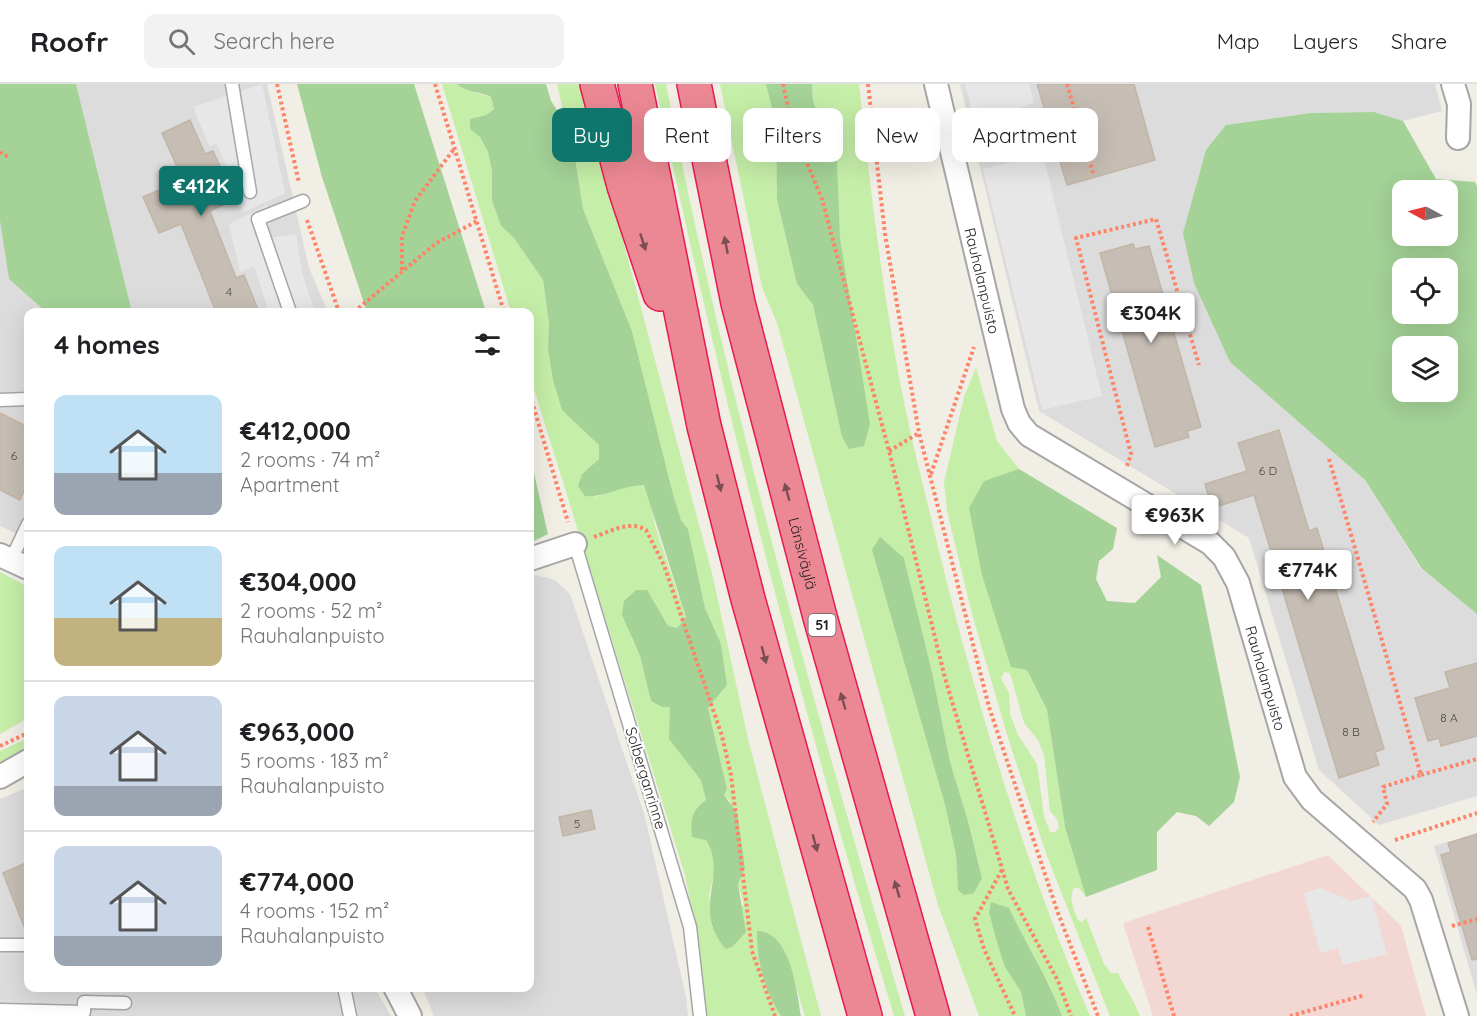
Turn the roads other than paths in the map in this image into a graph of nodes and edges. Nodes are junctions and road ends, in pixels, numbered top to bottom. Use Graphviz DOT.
graph roads {
  1 [pos="232,84"];
  2 [pos="597,84"];
  3 [pos="635,84"];
  4 [pos="694,84"];
  5 [pos="936,84"];
  6 [pos="1453,84"];
  7 [pos="1458,138"];
  8 [pos="250,192"];
  9 [pos="303,201"];
  10 [pos="289,308"];
  11 [pos="24,399"];
  12 [pos="0,400"];
  13 [pos="704,426"];
  14 [pos="24,534"];
  15 [pos="575,544"];
  16 [pos="534,558"];
  17 [pos="13,561"];
  18 [pos="24,763"];
  19 [pos="0,777"];
  20 [pos="837,922"];
  21 [pos="0,945"];
  22 [pos="24,945"];
  23 [pos="913,945"];
  24 [pos="345,992"];
  25 [pos="398,992"];
  26 [pos="125,1003"];
  27 [pos="0,1010"];
  28 [pos="350,1016"];
  29 [pos="410,1016"];
  30 [pos="700,1016"];
  31 [pos="855,1016"];
  32 [pos="865,1016"];
  33 [pos="933,1016"];
  34 [pos="953,1016"];
  35 [pos="1456,1016"];
  1 -- 8 [label="lane"];
  2 -- 13 [label="highway, one-way"];
  3 -- 13 [label="highway"];
  23 -- 4 [label="highway, Länsiväylä / 51, one-way"];
  5 -- 35 [label="street, Rauhalanpuisto"];
  6 -- 7 [label="street"];
  9 -- 10 [label="lane"];
  11 -- 12 [label="lane"];
  13 -- 20 [label="highway, one-way"];
  14 -- 17 [label="lane"];
  15 -- 16 [label="street"];
  15 -- 30 [label="lane, Solberganrinne"];
  18 -- 19 [label="street"];
  20 -- 31 [label="highway"];
  20 -- 32 [label="highway"];
  21 -- 22 [label="lane"];
  23 -- 33 [label="highway, Länsiväylä / 51"];
  23 -- 34 [label="highway, 51"];
  24 -- 28 [label="lane"];
  25 -- 29 [label="street"];
  26 -- 27 [label="lane"];
}
